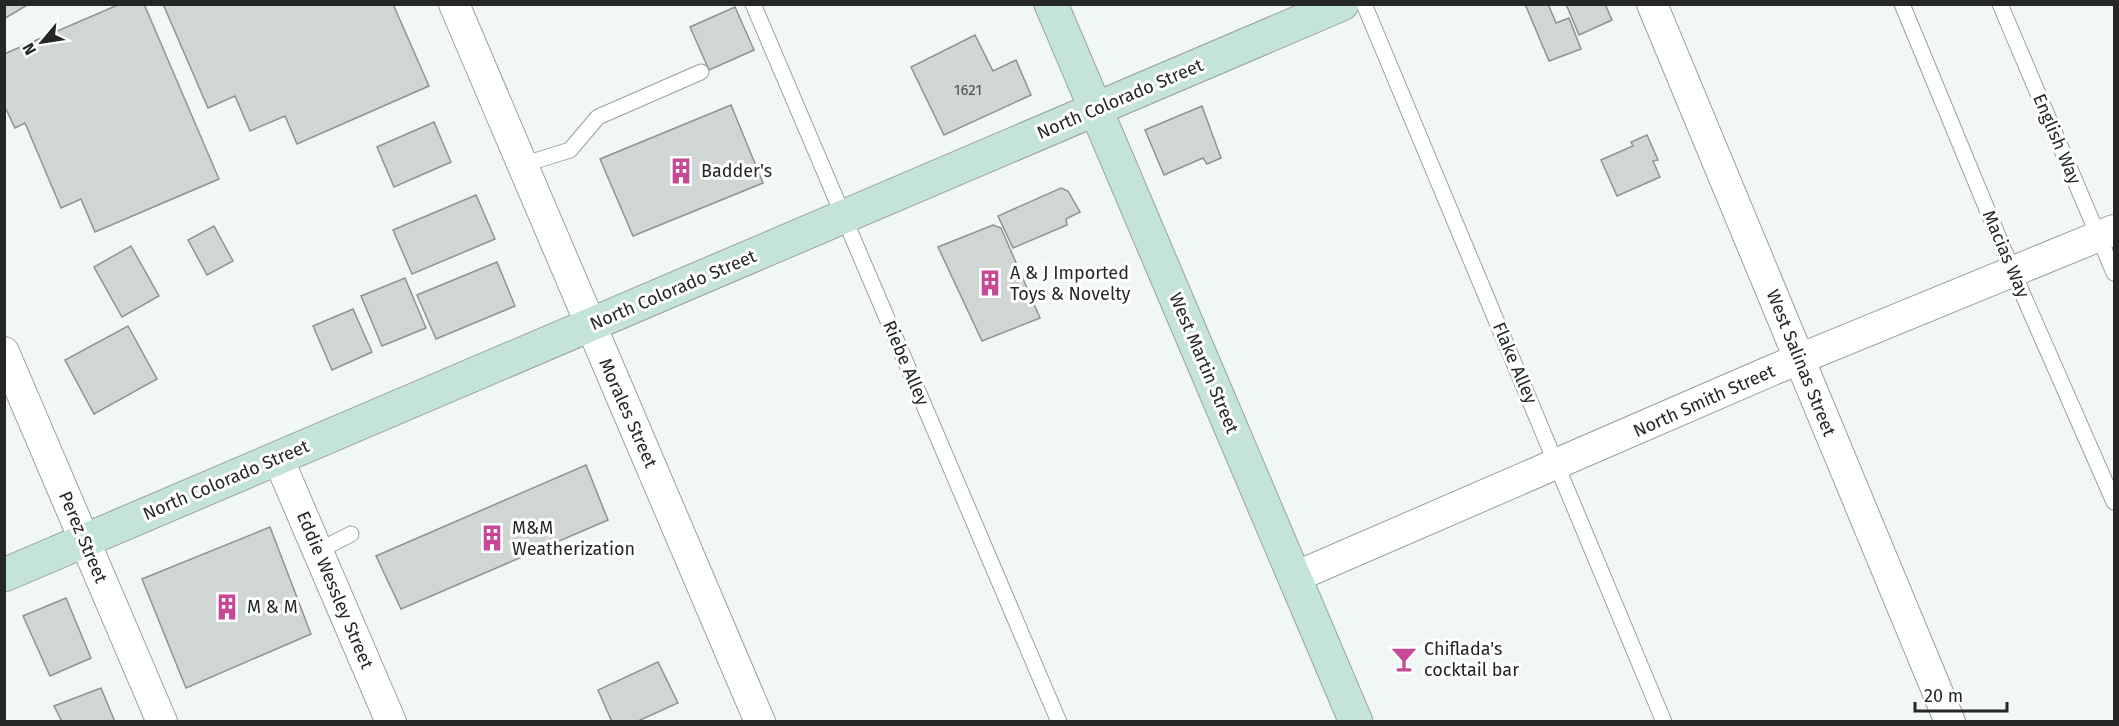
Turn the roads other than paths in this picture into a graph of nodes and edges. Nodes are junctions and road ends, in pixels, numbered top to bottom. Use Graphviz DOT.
graph roads {
  1 [pos="454,4"];
  2 [pos="753,4"];
  3 [pos="1051,4"];
  4 [pos="1342,4"];
  5 [pos="1364,4"];
  6 [pos="1652,4"];
  7 [pos="1902,4"];
  8 [pos="2000,4"];
  9 [pos="700,72"];
  10 [pos="1095,110"];
  11 [pos="522,165"];
  12 [pos="843,217"];
  13 [pos="2106,233"];
  14 [pos="2013,272"];
  15 [pos="2115,273"];
  16 [pos="590,325"];
  17 [pos="4,352"];
  18 [pos="1799,361"];
  19 [pos="278,458"];
  20 [pos="1558,465"];
  21 [pos="2115,502"];
  22 [pos="351,534"];
  23 [pos="85,541"];
  24 [pos="318,550"];
  25 [pos="4,575"];
  26 [pos="1295,577"];
  27 [pos="162,722"];
  28 [pos="391,722"];
  29 [pos="760,722"];
  30 [pos="1059,722"];
  31 [pos="1356,722"];
  32 [pos="1664,722"];
  33 [pos="1950,722"];
  1 -- 11 [label="street, Morales Street"];
  2 -- 12 [label="lane, Riebe Alley"];
  3 -- 10 [label="main road, West Martin Street"];
  4 -- 10 [label="main road, North Colorado Street"];
  5 -- 20 [label="lane, Flake Alley"];
  6 -- 18 [label="street, West Salinas Street"];
  7 -- 14 [label="lane, Macias Way"];
  8 -- 13 [label="lane, English Way"];
  9 -- 11 [label="lane"];
  10 -- 12 [label="main road, North Colorado Street"];
  10 -- 26 [label="main road, West Martin Street"];
  11 -- 16 [label="street, Morales Street"];
  12 -- 16 [label="main road, North Colorado Street"];
  12 -- 30 [label="lane, Riebe Alley"];
  13 -- 14 [label="street, North Smith Street"];
  13 -- 15 [label="lane, English Way"];
  14 -- 18 [label="street, North Smith Street"];
  14 -- 21 [label="lane, Macias Way"];
  16 -- 19 [label="main road, North Colorado Street"];
  16 -- 29 [label="street, Morales Street"];
  17 -- 23 [label="street, Perez Street"];
  18 -- 20 [label="street, North Smith Street"];
  18 -- 33 [label="street, West Salinas Street"];
  19 -- 23 [label="main road, North Colorado Street"];
  19 -- 24 [label="street, Eddie Wessley Street"];
  20 -- 26 [label="street, North Smith Street"];
  20 -- 32 [label="lane, Flake Alley"];
  22 -- 24 [label="lane"];
  23 -- 25 [label="main road, North Colorado Street"];
  23 -- 27 [label="street, Perez Street"];
  24 -- 28 [label="street, Eddie Wessley Street"];
  26 -- 31 [label="main road, West Martin Street"];
}
